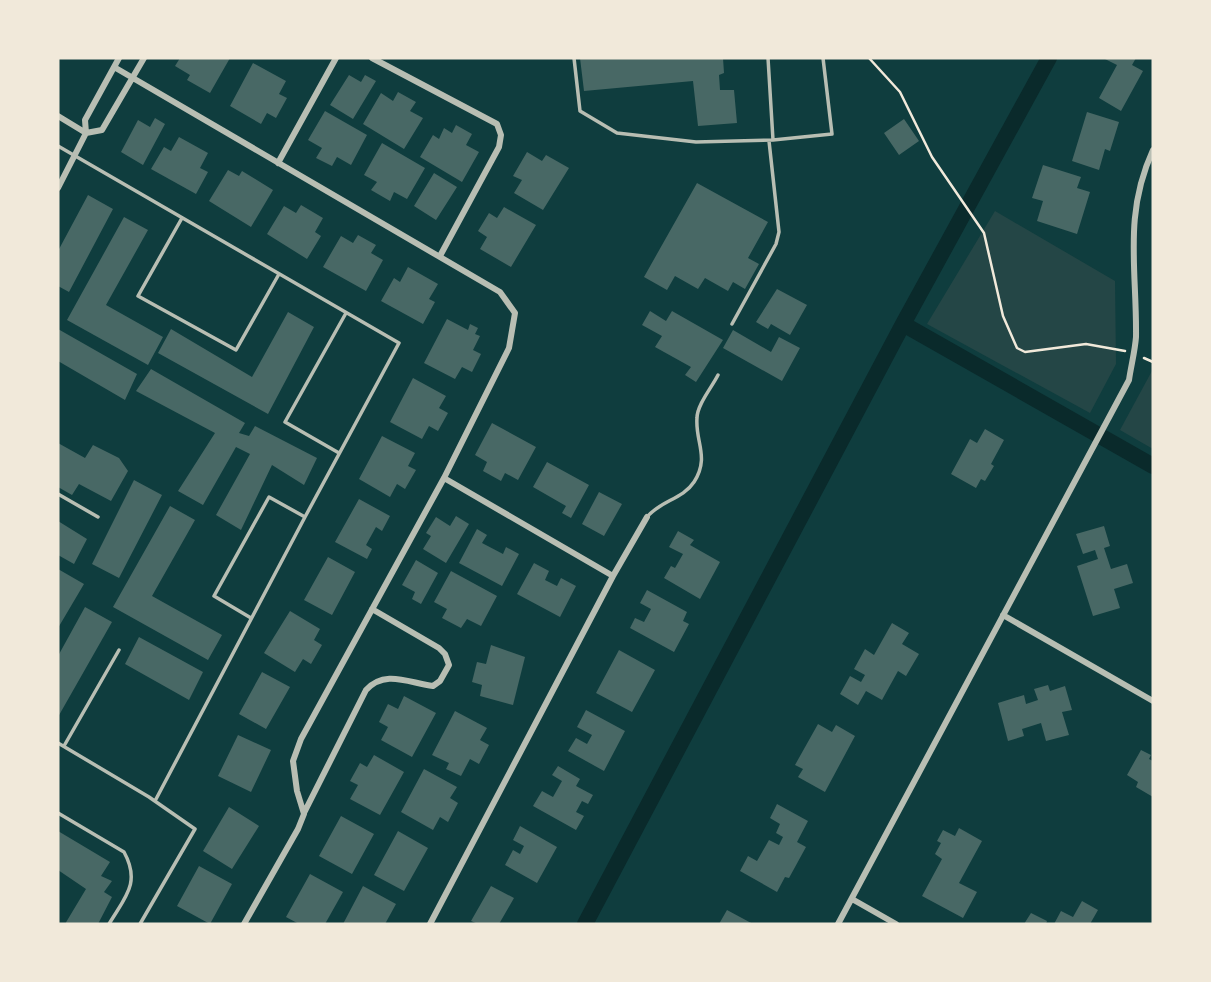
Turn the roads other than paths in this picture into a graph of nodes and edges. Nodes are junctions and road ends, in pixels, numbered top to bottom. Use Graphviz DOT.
graph roads {
  1 [pos="120,58"];
  2 [pos="144,58"];
  3 [pos="336,58"];
  4 [pos="372,58"];
  5 [pos="575,58"];
  6 [pos="768,58"];
  7 [pos="823,58"];
  8 [pos="114,68"];
  9 [pos="132,78"];
  10 [pos="58,116"];
  11 [pos="86,133"];
  12 [pos="771,141"];
  13 [pos="58,146"];
  14 [pos="1153,153"];
  15 [pos="75,156"];
  16 [pos="278,163"];
  17 [pos="58,188"];
  18 [pos="182,218"];
  19 [pos="440,256"];
  20 [pos="279,274"];
  21 [pos="346,313"];
  22 [pos="733,324"];
  23 [pos="718,375"];
  24 [pos="340,453"];
  25 [pos="444,478"];
  26 [pos="58,494"];
  27 [pos="98,517"];
  28 [pos="305,517"];
  29 [pos="647,517"];
  30 [pos="613,576"];
  31 [pos="372,609"];
  32 [pos="1003,615"];
  33 [pos="251,618"];
  34 [pos="119,650"];
  35 [pos="1153,701"];
  36 [pos="58,743"];
  37 [pos="64,746"];
  38 [pos="155,801"];
  39 [pos="58,813"];
  40 [pos="304,814"];
  41 [pos="852,899"];
  42 [pos="109,924"];
  43 [pos="139,924"];
  44 [pos="244,924"];
  45 [pos="430,924"];
  46 [pos="838,924"];
  47 [pos="897,924"];
  1 -- 8 [label="street"];
  2 -- 9 [label="street"];
  3 -- 16 [label="street"];
  4 -- 19 [label="street"];
  5 -- 12 [label="lane"];
  6 -- 12 [label="lane"];
  7 -- 12 [label="lane"];
  8 -- 9 [label="street"];
  8 -- 11 [label="street"];
  9 -- 11 [label="street"];
  9 -- 16 [label="street"];
  10 -- 11 [label="street"];
  11 -- 15 [label="street"];
  12 -- 22 [label="lane"];
  13 -- 15 [label="lane"];
  14 -- 32 [label="street"];
  15 -- 17 [label="street"];
  15 -- 18 [label="lane"];
  16 -- 19 [label="street"];
  18 -- 20 [label="lane"];
  18 -- 20 [label="lane"];
  19 -- 25 [label="street"];
  20 -- 21 [label="lane"];
  21 -- 24 [label="lane"];
  21 -- 24 [label="lane"];
  23 -- 29 [label="lane"];
  24 -- 28 [label="lane"];
  25 -- 30 [label="street"];
  25 -- 31 [label="street"];
  26 -- 27 [label="lane"];
  28 -- 33 [label="lane"];
  28 -- 33 [label="lane"];
  29 -- 30 [label="street"];
  30 -- 45 [label="street"];
  31 -- 40 [label="street"];
  31 -- 40 [label="street"];
  32 -- 35 [label="street"];
  32 -- 41 [label="street"];
  33 -- 38 [label="lane"];
  34 -- 37 [label="lane"];
  36 -- 37 [label="lane"];
  37 -- 38 [label="lane"];
  38 -- 43 [label="lane"];
  39 -- 42 [label="lane"];
  40 -- 44 [label="street"];
  41 -- 46 [label="street"];
  41 -- 47 [label="street"];
}
